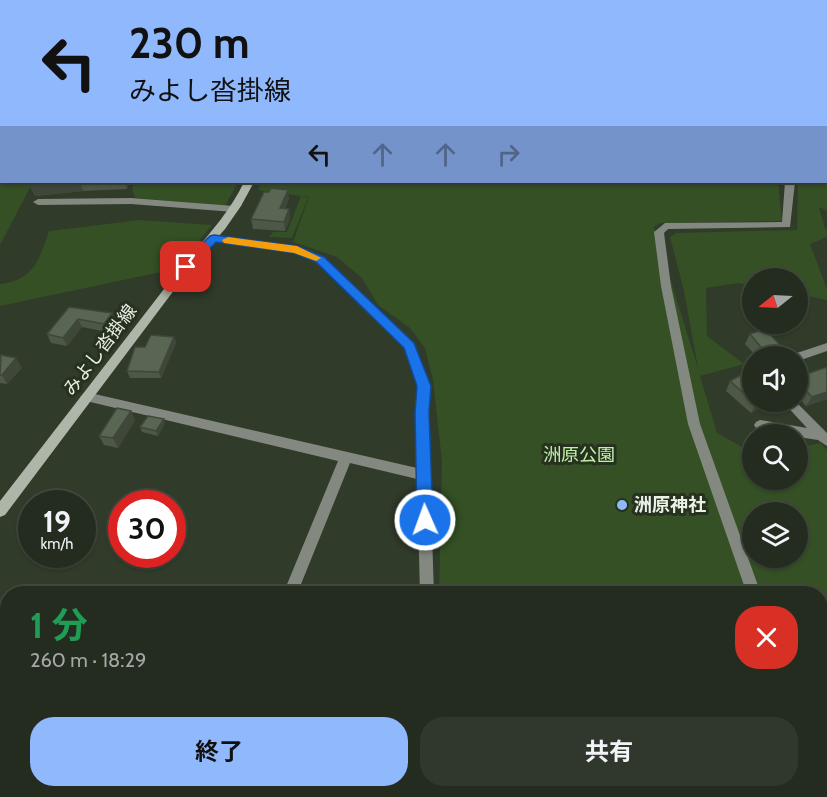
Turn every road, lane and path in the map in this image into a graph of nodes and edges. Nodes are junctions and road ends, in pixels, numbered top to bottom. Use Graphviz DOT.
graph roads {
  1 [pos="248,183"];
  2 [pos="790,183"];
  3 [pos="38,202"];
  4 [pos="234,209"];
  5 [pos="214,238"];
  6 [pos="827,348"];
  7 [pos="808,354"];
  8 [pos="86,397"];
  9 [pos="798,412"];
  10 [pos="808,436"];
  11 [pos="824,439"];
  12 [pos="346,457"];
  13 [pos="423,475"];
  14 [pos="0,511"];
  15 [pos="293,586"];
  16 [pos="427,586"];
  17 [pos="751,586"];
  1 -- 4 [label="main road, みよし沓掛線"];
  2 -- 17 [label="street"];
  3 -- 4 [label="street"];
  4 -- 5 [label="main road, みよし沓掛線"];
  5 -- 8 [label="main road, みよし沓掛線"];
  5 -- 13 [label="street"];
  6 -- 7 [label="street"];
  8 -- 12 [label="street"];
  8 -- 14 [label="main road, みよし沓掛線"];
  9 -- 11 [label="street"];
  10 -- 11 [label="street"];
  12 -- 13 [label="street"];
  12 -- 15 [label="street"];
  13 -- 16 [label="street"];
}
